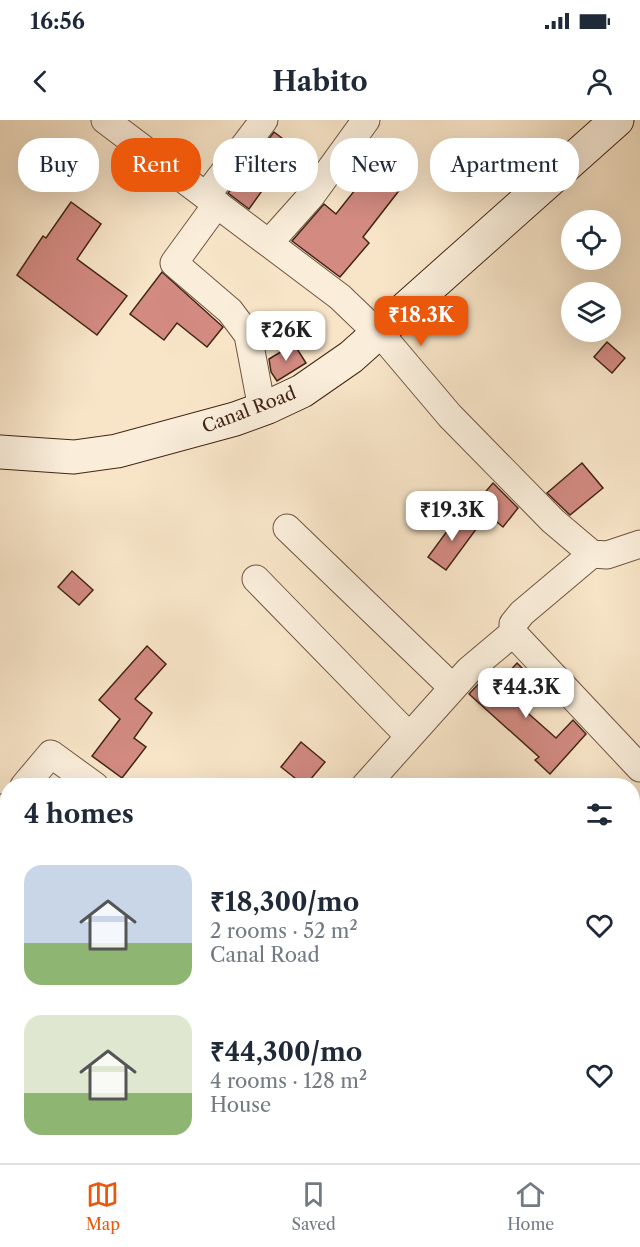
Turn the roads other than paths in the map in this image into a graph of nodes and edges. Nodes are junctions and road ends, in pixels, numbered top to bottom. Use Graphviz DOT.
graph roads {
  1 [pos="264,120"];
  2 [pos="366,120"];
  3 [pos="617,120"];
  4 [pos="118,124"];
  5 [pos="212,200"];
  6 [pos="269,243"];
  7 [pos="384,338"];
  8 [pos="262,409"];
  9 [pos="0,452"];
  10 [pos="287,528"];
  11 [pos="640,544"];
  12 [pos="592,554"];
  13 [pos="256,579"];
  14 [pos="513,633"];
  15 [pos="452,687"];
  16 [pos="409,736"];
  17 [pos="640,768"];
  18 [pos="31,778"];
  19 [pos="84,778"];
  20 [pos="372,778"];
  1 -- 5 [label="street"];
  2 -- 6 [label="street"];
  3 -- 7 [label="street, Canal Road"];
  4 -- 5 [label="street"];
  5 -- 6 [label="street"];
  5 -- 8 [label="street"];
  6 -- 7 [label="street"];
  7 -- 8 [label="street, Canal Road"];
  7 -- 12 [label="street"];
  8 -- 9 [label="street, Canal Road"];
  10 -- 15 [label="street"];
  11 -- 12 [label="street"];
  12 -- 14 [label="street"];
  13 -- 16 [label="street"];
  14 -- 15 [label="street"];
  14 -- 17 [label="street"];
  15 -- 16 [label="street"];
  16 -- 20 [label="street"];
  18 -- 19 [label="street"];
}
